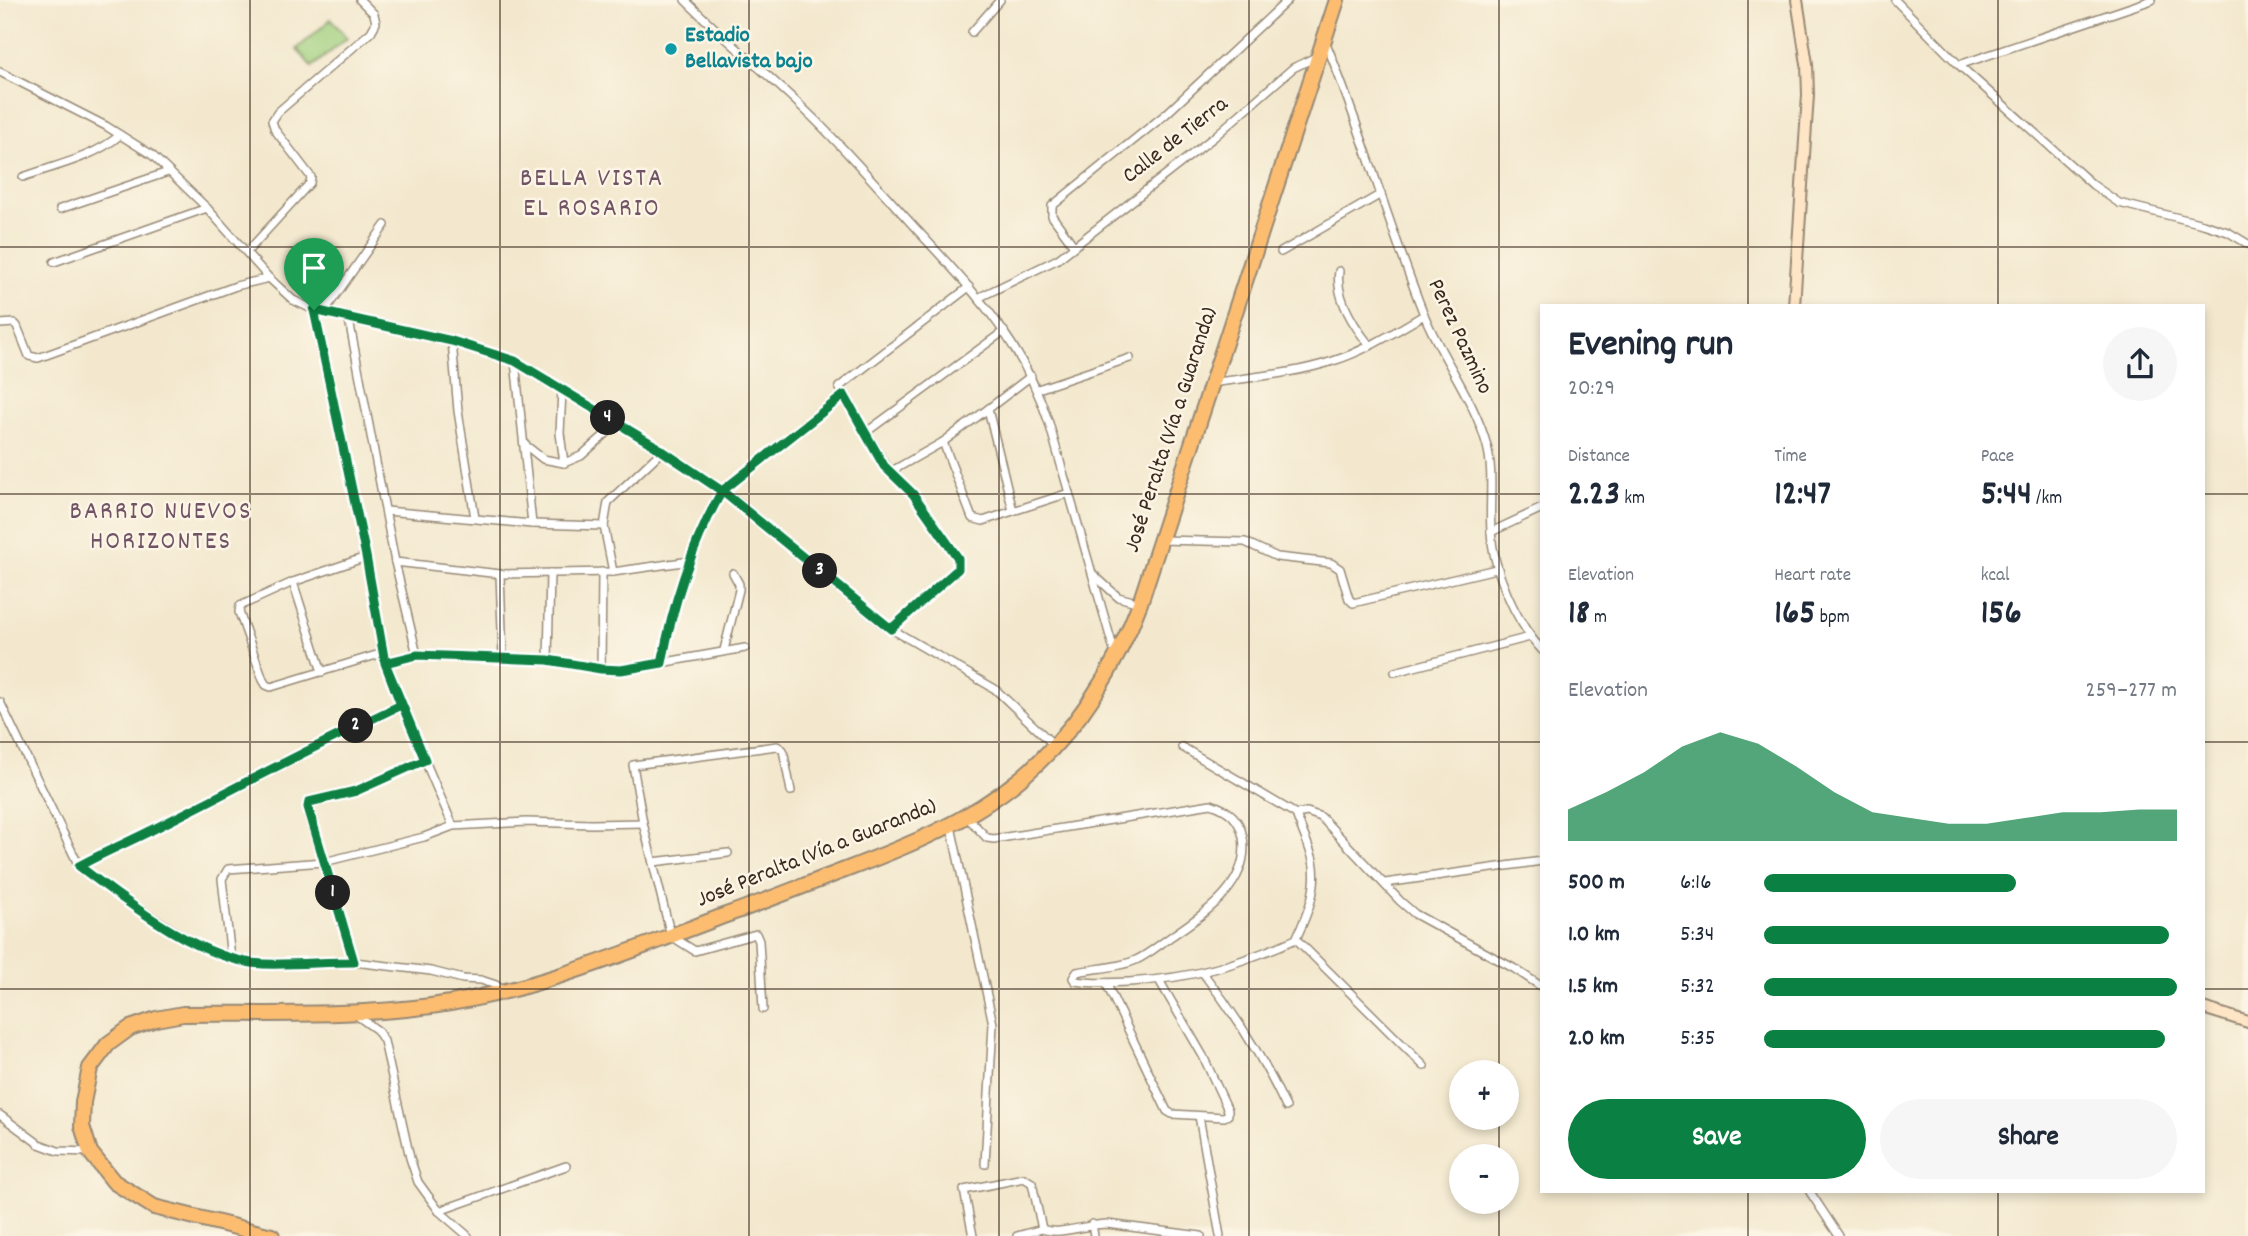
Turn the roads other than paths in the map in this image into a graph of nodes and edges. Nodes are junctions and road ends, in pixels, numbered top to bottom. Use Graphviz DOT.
graph roads {
  1 [pos="360,0"];
  2 [pos="685,0"];
  3 [pos="1000,0"];
  4 [pos="1288,0"];
  5 [pos="1797,0"];
  6 [pos="1895,0"];
  7 [pos="2151,0"];
  8 [pos="1332,4"];
  9 [pos="972,32"];
  10 [pos="1324,39"];
  11 [pos="1318,55"];
  12 [pos="1959,65"];
  13 [pos="0,72"];
  14 [pos="120,135"];
  15 [pos="168,172"];
  16 [pos="23,177"];
  17 [pos="1381,194"];
  18 [pos="207,208"];
  19 [pos="60,209"];
  20 [pos="385,225"];
  21 [pos="2248,244"];
  22 [pos="1074,246"];
  23 [pos="247,252"];
  24 [pos="1281,252"];
  25 [pos="54,262"];
  26 [pos="1339,271"];
  27 [pos="269,278"];
  28 [pos="969,286"];
  29 [pos="978,298"];
  30 [pos="1794,304"];
  31 [pos="314,310"];
  32 [pos="324,312"];
  33 [pos="1424,315"];
  34 [pos="349,320"];
  35 [pos="0,324"];
  36 [pos="1004,331"];
  37 [pos="452,341"];
  38 [pos="1370,346"];
  39 [pos="1130,358"];
  40 [pos="515,361"];
  41 [pos="1031,376"];
  42 [pos="1211,383"];
  43 [pos="1038,389"];
  44 [pos="562,390"];
  45 [pos="844,395"];
  46 [pos="988,410"];
  47 [pos="617,424"];
  48 [pos="865,433"];
  49 [pos="943,442"];
  50 [pos="524,444"];
  51 [pos="662,451"];
  52 [pos="564,463"];
  53 [pos="890,472"];
  54 [pos="722,491"];
  55 [pos="1069,493"];
  56 [pos="1540,509"];
  57 [pos="386,511"];
  58 [pos="1013,511"];
  59 [pos="475,518"];
  60 [pos="533,524"];
  61 [pos="604,526"];
  62 [pos="1491,532"];
  63 [pos="1159,540"];
  64 [pos="366,556"];
  65 [pos="690,561"];
  66 [pos="395,562"];
  67 [pos="1496,569"];
  68 [pos="602,572"];
  69 [pos="613,572"];
  70 [pos="550,573"];
  71 [pos="733,573"];
  72 [pos="499,574"];
  73 [pos="1094,575"];
  74 [pos="293,582"];
  75 [pos="1140,603"];
  76 [pos="891,629"];
  77 [pos="1530,637"];
  78 [pos="745,648"];
  79 [pos="1540,648"];
  80 [pos="724,650"];
  81 [pos="383,653"];
  82 [pos="417,655"];
  83 [pos="503,658"];
  84 [pos="548,660"];
  85 [pos="1116,660"];
  86 [pos="385,663"];
  87 [pos="662,663"];
  88 [pos="601,669"];
  89 [pos="322,672"];
  90 [pos="1395,672"];
  91 [pos="0,702"];
  92 [pos="401,705"];
  93 [pos="1055,746"];
  94 [pos="1182,747"];
  95 [pos="425,760"];
  96 [pos="792,792"];
  97 [pos="1296,814"];
  98 [pos="967,817"];
  99 [pos="643,822"];
  100 [pos="453,826"];
  101 [pos="951,826"];
  102 [pos="728,853"];
  103 [pos="1540,861"];
  104 [pos="324,862"];
  105 [pos="653,862"];
  106 [pos="79,866"];
  107 [pos="1385,883"];
  108 [pos="671,936"];
  109 [pos="1296,939"];
  110 [pos="231,958"];
  111 [pos="354,962"];
  112 [pos="1203,973"];
  113 [pos="1159,980"];
  114 [pos="1106,983"];
  115 [pos="1540,986"];
  116 [pos="503,992"];
  117 [pos="763,1009"];
  118 [pos="2205,1009"];
  119 [pos="351,1012"];
  120 [pos="2248,1022"];
  121 [pos="1424,1066"];
  122 [pos="1286,1107"];
  123 [pos="0,1115"];
  124 [pos="1199,1116"];
  125 [pos="90,1152"];
  126 [pos="985,1164"];
  127 [pos="566,1166"];
  128 [pos="1811,1193"];
  129 [pos="439,1211"];
  130 [pos="1092,1224"];
  131 [pos="1042,1229"];
  132 [pos="272,1236"];
  133 [pos="468,1236"];
  134 [pos="973,1236"];
  135 [pos="1017,1236"];
  136 [pos="1094,1236"];
  137 [pos="1201,1236"];
  138 [pos="1220,1236"];
  139 [pos="1839,1236"];
  1 -- 23 [label="street"];
  2 -- 28 [label="street"];
  3 -- 9 [label="street"];
  4 -- 22 [label="street"];
  5 -- 30 [label="main road"];
  6 -- 12 [label="street"];
  7 -- 12 [label="street"];
  8 -- 10 [label="highway, José Peralta (Vía a Guaranda)"];
  10 -- 11 [label="highway, José Peralta (Vía a Guaranda)"];
  10 -- 17 [label="street, Perez Pazmino"];
  11 -- 22 [label="street, Calle de Tierra"];
  11 -- 42 [label="highway, José Peralta (Vía a Guaranda)"];
  12 -- 21 [label="street"];
  13 -- 14 [label="street"];
  14 -- 15 [label="street"];
  14 -- 16 [label="street"];
  15 -- 18 [label="street"];
  15 -- 19 [label="street"];
  17 -- 24 [label="street"];
  17 -- 33 [label="street, Perez Pazmino"];
  18 -- 23 [label="street"];
  18 -- 25 [label="street"];
  20 -- 32 [label="street"];
  22 -- 29 [label="street, Calle de Tierra"];
  23 -- 27 [label="street"];
  26 -- 38 [label="street"];
  27 -- 31 [label="street"];
  27 -- 35 [label="street"];
  28 -- 29 [label="street"];
  28 -- 45 [label="street"];
  29 -- 36 [label="street"];
  31 -- 32 [label="street"];
  31 -- 64 [label="street"];
  32 -- 34 [label="street"];
  33 -- 38 [label="street"];
  33 -- 62 [label="street, Perez Pazmino"];
  34 -- 37 [label="street"];
  34 -- 57 [label="street"];
  36 -- 41 [label="street"];
  36 -- 48 [label="street"];
  37 -- 40 [label="street"];
  37 -- 59 [label="street"];
  38 -- 42 [label="street"];
  39 -- 43 [label="street"];
  40 -- 44 [label="street"];
  40 -- 50 [label="street"];
  41 -- 43 [label="street"];
  41 -- 46 [label="street"];
  42 -- 63 [label="highway, José Peralta (Vía a Guaranda)"];
  43 -- 55 [label="street"];
  44 -- 47 [label="street"];
  44 -- 52 [label="street"];
  45 -- 48 [label="street"];
  45 -- 54 [label="street"];
  46 -- 49 [label="street"];
  46 -- 58 [label="street"];
  47 -- 51 [label="street"];
  47 -- 52 [label="street"];
  48 -- 53 [label="street"];
  49 -- 53 [label="street"];
  49 -- 58 [label="street"];
  50 -- 52 [label="street"];
  50 -- 60 [label="street"];
  51 -- 54 [label="street"];
  51 -- 61 [label="street"];
  53 -- 76 [label="street"];
  54 -- 65 [label="street"];
  54 -- 76 [label="street"];
  55 -- 58 [label="street"];
  55 -- 73 [label="street"];
  56 -- 62 [label="street"];
  57 -- 59 [label="street"];
  57 -- 66 [label="street"];
  59 -- 60 [label="street"];
  60 -- 61 [label="street"];
  61 -- 69 [label="street"];
  62 -- 67 [label="street, Perez Pazmino"];
  63 -- 67 [label="street"];
  63 -- 75 [label="highway, José Peralta (Vía a Guaranda)"];
  64 -- 74 [label="street"];
  64 -- 81 [label="street"];
  65 -- 69 [label="street"];
  65 -- 87 [label="street"];
  66 -- 72 [label="street"];
  66 -- 82 [label="street"];
  67 -- 77 [label="street, Perez Pazmino"];
  68 -- 69 [label="street"];
  68 -- 70 [label="street"];
  68 -- 88 [label="street"];
  70 -- 72 [label="street"];
  70 -- 84 [label="street"];
  71 -- 80 [label="street"];
  72 -- 83 [label="street"];
  73 -- 75 [label="street"];
  73 -- 85 [label="street"];
  74 -- 89 [label="street"];
  74 -- 89 [label="street"];
  75 -- 85 [label="highway, José Peralta (Vía a Guaranda)"];
  76 -- 93 [label="street"];
  77 -- 79 [label="street, Perez Pazmino"];
  77 -- 90 [label="street"];
  78 -- 80 [label="street"];
  80 -- 87 [label="street"];
  81 -- 86 [label="street"];
  81 -- 89 [label="street"];
  82 -- 83 [label="street"];
  82 -- 86 [label="street"];
  83 -- 84 [label="street"];
  84 -- 88 [label="street"];
  85 -- 93 [label="highway, José Peralta (Vía a Guaranda)"];
  86 -- 92 [label="street"];
  87 -- 88 [label="street"];
  91 -- 106 [label="street"];
  92 -- 95 [label="street"];
  92 -- 106 [label="street"];
  93 -- 98 [label="highway, José Peralta (Vía a Guaranda)"];
  94 -- 97 [label="street"];
  95 -- 100 [label="street"];
  95 -- 104 [label="street"];
  96 -- 99 [label="street"];
  97 -- 107 [label="street"];
  97 -- 109 [label="street"];
  98 -- 101 [label="highway, José Peralta (Vía a Guaranda)"];
  98 -- 114 [label="street"];
  99 -- 100 [label="street"];
  99 -- 105 [label="street"];
  100 -- 104 [label="street"];
  101 -- 108 [label="highway, José Peralta (Vía a Guaranda)"];
  101 -- 126 [label="street"];
  102 -- 105 [label="street"];
  103 -- 107 [label="street"];
  104 -- 110 [label="street"];
  104 -- 111 [label="street"];
  105 -- 108 [label="street"];
  106 -- 110 [label="street"];
  107 -- 115 [label="street"];
  108 -- 116 [label="highway, José Peralta (Vía a Guaranda)"];
  108 -- 117 [label="street"];
  109 -- 112 [label="street"];
  109 -- 121 [label="street"];
  110 -- 111 [label="street"];
  111 -- 116 [label="street"];
  112 -- 113 [label="street"];
  112 -- 122 [label="street"];
  113 -- 114 [label="street"];
  113 -- 124 [label="street"];
  114 -- 124 [label="street"];
  116 -- 119 [label="highway, José Peralta (Vía a Guaranda)"];
  118 -- 120 [label="main road"];
  119 -- 125 [label="highway, José Peralta (Vía a Guaranda)"];
  119 -- 129 [label="street"];
  123 -- 125 [label="street"];
  124 -- 138 [label="street"];
  125 -- 132 [label="highway, José Peralta (Vía a Guaranda)"];
  127 -- 129 [label="street"];
  128 -- 139 [label="street"];
  129 -- 133 [label="street"];
  130 -- 131 [label="street"];
  130 -- 136 [label="street"];
  130 -- 137 [label="street"];
  131 -- 134 [label="street"];
  131 -- 135 [label="street"];
}
